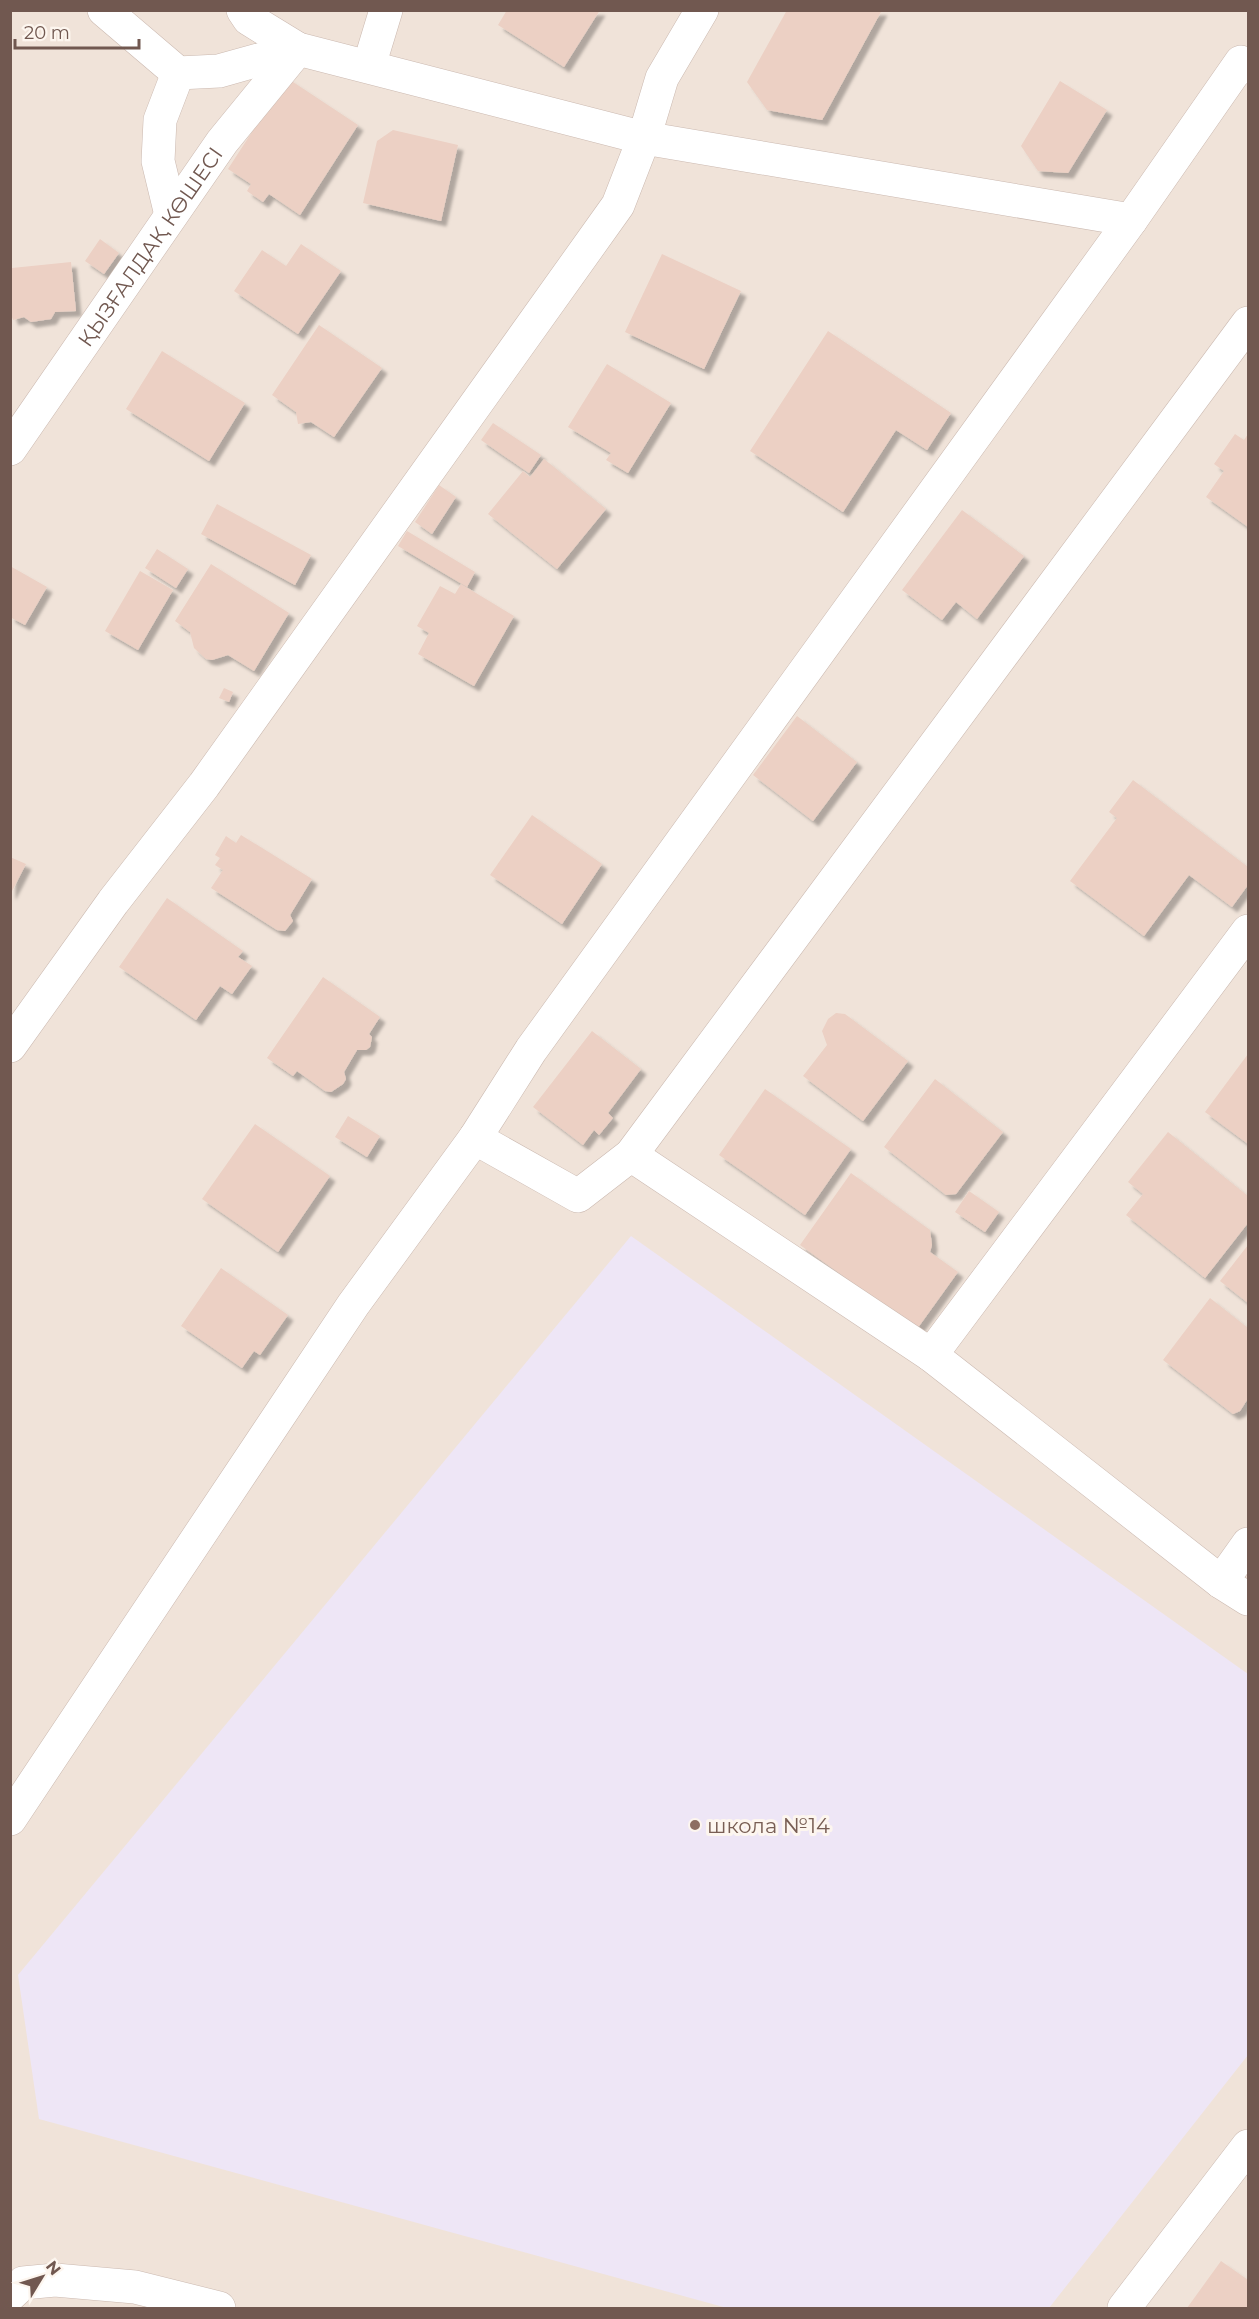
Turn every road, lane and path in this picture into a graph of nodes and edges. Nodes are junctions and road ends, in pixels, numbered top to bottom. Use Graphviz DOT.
graph roads {
  1 [pos="104,10"];
  2 [pos="243,10"];
  3 [pos="386,10"];
  4 [pos="702,10"];
  5 [pos="298,49"];
  6 [pos="369,66"];
  7 [pos="1248,67"];
  8 [pos="178,73"];
  9 [pos="644,138"];
  10 [pos="171,215"];
  11 [pos="1131,220"];
  12 [pos="1248,323"];
  13 [pos="10,449"];
  14 [pos="1248,931"];
  15 [pos="10,1046"];
  16 [pos="475,1138"];
  17 [pos="631,1155"];
  18 [pos="931,1355"];
  19 [pos="1248,1544"];
  20 [pos="1221,1582"];
  21 [pos="1248,1599"];
  22 [pos="10,1819"];
  23 [pos="1248,2146"];
  24 [pos="10,2295"];
  25 [pos="219,2308"];
  26 [pos="1124,2308"];
  1 -- 8 [label="street"];
  2 -- 5 [label="street"];
  3 -- 6 [label="street"];
  4 -- 9 [label="street"];
  5 -- 6 [label="street"];
  5 -- 8 [label="street"];
  5 -- 10 [label="street, ҚЫЗҒАЛДАҚ КӨШЕСІ"];
  6 -- 9 [label="street"];
  7 -- 11 [label="street"];
  8 -- 10 [label="street"];
  9 -- 11 [label="street"];
  9 -- 15 [label="street"];
  10 -- 13 [label="street, ҚЫЗҒАЛДАҚ КӨШЕСІ"];
  11 -- 16 [label="street"];
  12 -- 17 [label="street"];
  14 -- 18 [label="street"];
  16 -- 17 [label="street"];
  16 -- 22 [label="street"];
  17 -- 18 [label="street"];
  18 -- 20 [label="street"];
  19 -- 20 [label="street"];
  20 -- 21 [label="street"];
  23 -- 26 [label="street"];
  24 -- 25 [label="street"];
}
